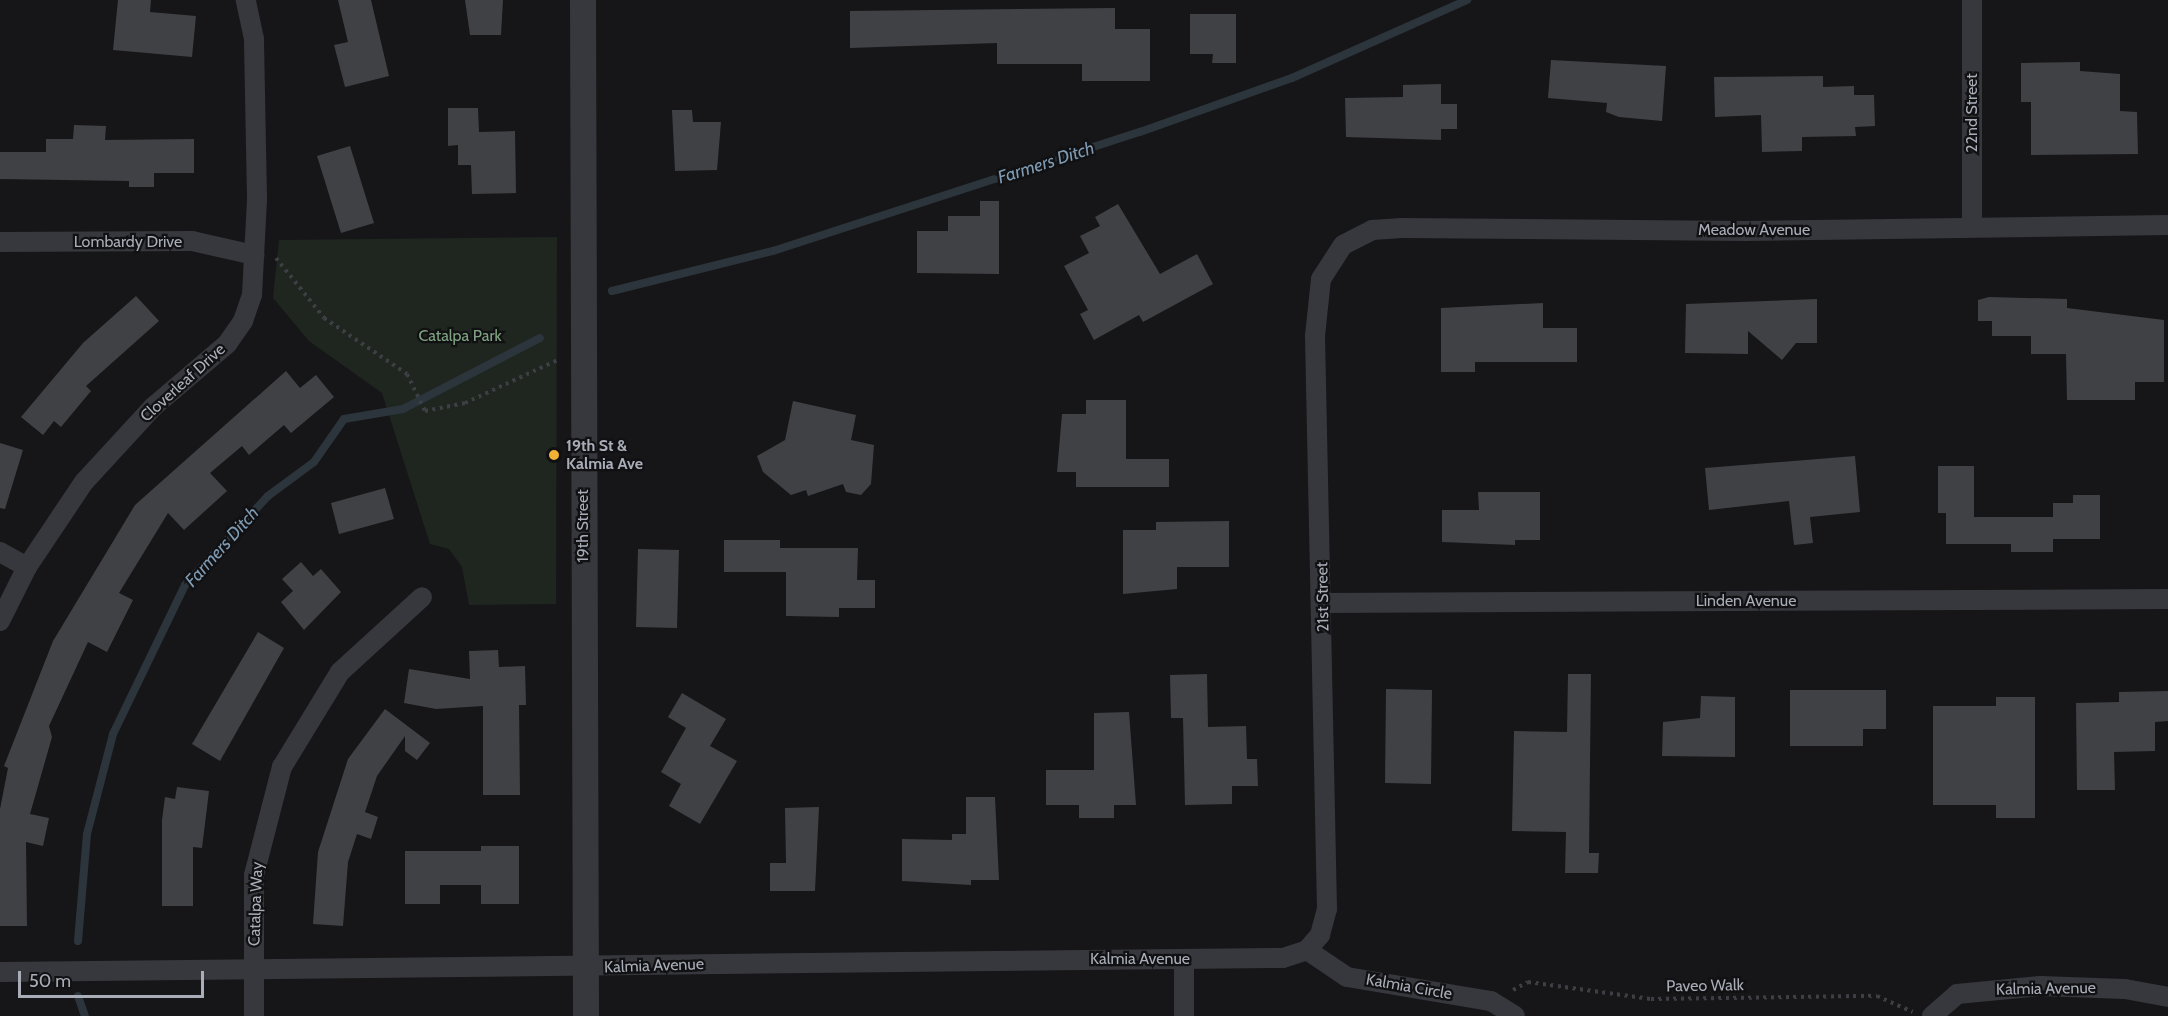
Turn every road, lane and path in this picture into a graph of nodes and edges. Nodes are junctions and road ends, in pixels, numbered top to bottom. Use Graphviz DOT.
graph roads {
  1 [pos="246,0"];
  2 [pos="583,0"];
  3 [pos="1972,0"];
  4 [pos="2168,225"];
  5 [pos="1972,227"];
  6 [pos="0,242"];
  7 [pos="1343,245"];
  8 [pos="254,255"];
  9 [pos="582,353"];
  10 [pos="0,552"];
  11 [pos="27,567"];
  12 [pos="422,597"];
  13 [pos="2168,599"];
  14 [pos="1323,603"];
  15 [pos="0,621"];
  16 [pos="1306,950"];
  17 [pos="1184,959"];
  18 [pos="586,968"];
  19 [pos="255,970"];
  20 [pos="0,972"];
  21 [pos="2168,997"];
  22 [pos="1491,1001"];
  23 [pos="254,1016"];
  24 [pos="585,1016"];
  25 [pos="1184,1016"];
  26 [pos="1515,1016"];
  27 [pos="1922,1016"];
  28 [pos="1932,1016"];
  1 -- 8 [label="street, Cloverleaf Drive"];
  2 -- 9 [label="street, 19th Street"];
  3 -- 5 [label="street, 22nd Street"];
  4 -- 5 [label="street, Meadow Avenue"];
  5 -- 7 [label="street, Meadow Avenue"];
  6 -- 8 [label="street, Lombardy Drive"];
  7 -- 14 [label="street, 21st Street"];
  8 -- 9 [label="path"];
  8 -- 11 [label="street, Cloverleaf Drive"];
  9 -- 18 [label="street, 19th Street"];
  10 -- 11 [label="street"];
  11 -- 15 [label="street, Cloverleaf Drive"];
  12 -- 19 [label="street, Catalpa Way"];
  13 -- 14 [label="street, Linden Avenue"];
  14 -- 16 [label="street, 21st Street"];
  16 -- 17 [label="street, Kalmia Avenue"];
  16 -- 22 [label="street, Kalmia Circle"];
  17 -- 18 [label="street, Kalmia Avenue"];
  17 -- 25 [label="street"];
  18 -- 19 [label="street, Kalmia Avenue"];
  18 -- 24 [label="street, 19th Street"];
  19 -- 20 [label="street, Kalmia Avenue"];
  19 -- 23 [label="street, Catalpa Way"];
  21 -- 28 [label="street, Kalmia Avenue"];
  22 -- 26 [label="street, Kalmia Circle"];
  22 -- 27 [label="path, Paveo Walk"];
}
